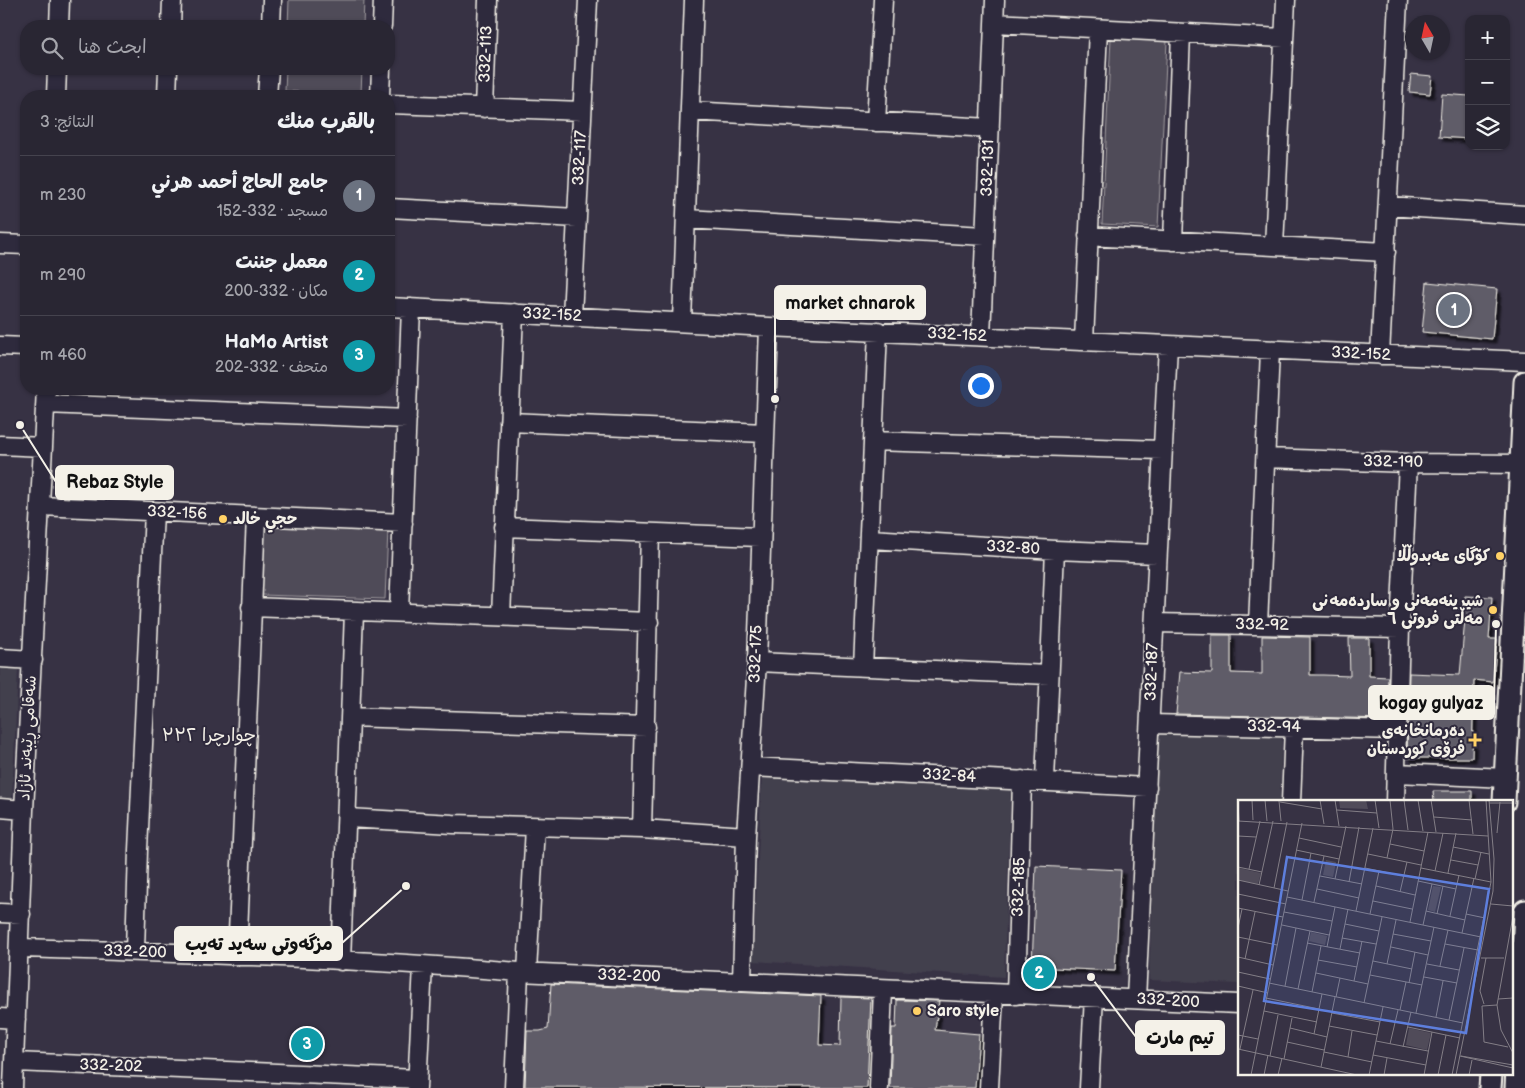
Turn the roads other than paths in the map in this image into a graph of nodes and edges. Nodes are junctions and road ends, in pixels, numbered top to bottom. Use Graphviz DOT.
graph roads {
  1 [pos="60,0"];
  2 [pos="172,0"];
  3 [pos="272,0"];
  4 [pos="383,0"];
  5 [pos="488,0"];
  6 [pos="588,0"];
  7 [pos="694,0"];
  8 [pos="883,0"];
  9 [pos="995,0"];
  10 [pos="1286,0"];
  11 [pos="1398,0"];
  12 [pos="59,20"];
  13 [pos="171,20"];
  14 [pos="271,20"];
  15 [pos="382,20"];
  16 [pos="994,23"];
  17 [pos="1098,29"];
  18 [pos="1181,33"];
  19 [pos="1284,38"];
  20 [pos="58,75"];
  21 [pos="168,75"];
  22 [pos="268,75"];
  23 [pos="381,75"];
  24 [pos="56,90"];
  25 [pos="167,90"];
  26 [pos="267,90"];
  27 [pos="380,90"];
  28 [pos="395,104"];
  29 [pos="484,108"];
  30 [pos="582,111"];
  31 [pos="690,111"];
  32 [pos="876,122"];
  33 [pos="990,128"];
  34 [pos="1388,206"];
  35 [pos="395,208"];
  36 [pos="1525,215"];
  37 [pos="577,218"];
  38 [pos="686,219"];
  39 [pos="985,236"];
  40 [pos="1088,236"];
  41 [pos="1173,241"];
  42 [pos="0,244"];
  43 [pos="20,245"];
  44 [pos="1274,246"];
  45 [pos="1386,252"];
  46 [pos="395,307"];
  47 [pos="411,308"];
  48 [pos="514,313"];
  49 [pos="572,316"];
  50 [pos="682,321"];
  51 [pos="769,327"];
  52 [pos="878,331"];
  53 [pos="981,336"];
  54 [pos="1084,341"];
  55 [pos="1168,345"];
  56 [pos="0,346"];
  57 [pos="20,347"];
  58 [pos="1270,350"];
  59 [pos="1380,355"];
  60 [pos="1525,361"];
  61 [pos="1525,382"];
  62 [pos="46,396"];
  63 [pos="407,420"];
  64 [pos="509,422"];
  65 [pos="764,433"];
  66 [pos="873,440"];
  67 [pos="0,445"];
  68 [pos="43,447"];
  69 [pos="1162,450"];
  70 [pos="1266,458"];
  71 [pos="1408,463"];
  72 [pos="1521,464"];
  73 [pos="41,506"];
  74 [pos="154,512"];
  75 [pos="256,517"];
  76 [pos="403,523"];
  77 [pos="504,527"];
  78 [pos="650,533"];
  79 [pos="760,537"];
  80 [pos="870,540"];
  81 [pos="1055,550"];
  82 [pos="1157,554"];
  83 [pos="1520,576"];
  84 [pos="251,607"];
  85 [pos="354,612"];
  86 [pos="399,612"];
  87 [pos="501,616"];
  88 [pos="649,622"];
  89 [pos="1154,623"];
  90 [pos="1258,625"];
  91 [pos="1400,628"];
  92 [pos="0,658"];
  93 [pos="33,660"];
  94 [pos="757,662"];
  95 [pos="864,667"];
  96 [pos="1049,675"];
  97 [pos="350,717"];
  98 [pos="1151,724"];
  99 [pos="646,727"];
  100 [pos="1294,728"];
  101 [pos="1398,730"];
  102 [pos="751,767"];
  103 [pos="1397,773"];
  104 [pos="1506,778"];
  105 [pos="1022,780"];
  106 [pos="1045,780"];
  107 [pos="1147,787"];
  108 [pos="1291,800"];
  109 [pos="1395,800"];
  110 [pos="1504,800"];
  111 [pos="0,808"];
  112 [pos="24,810"];
  113 [pos="348,818"];
  114 [pos="534,827"];
  115 [pos="642,829"];
  116 [pos="746,836"];
  117 [pos="1525,911"];
  118 [pos="0,913"];
  119 [pos="21,914"];
  120 [pos="19,948"];
  121 [pos="135,951"];
  122 [pos="237,956"];
  123 [pos="341,961"];
  124 [pos="423,965"];
  125 [pos="523,972"];
  126 [pos="742,981"];
  127 [pos="883,989"];
  128 [pos="994,994"];
  129 [pos="1016,994"];
  130 [pos="1094,997"];
  131 [pos="1136,999"];
  132 [pos="1238,1004"];
  133 [pos="8,1019"];
  134 [pos="15,1062"];
  135 [pos="417,1084"];
  136 [pos="13,1088"];
  137 [pos="514,1088"];
  138 [pos="879,1088"];
  139 [pos="989,1088"];
  140 [pos="1090,1088"];
  141 [pos="1516,1088"];
  1 -- 12 [label="street"];
  2 -- 13 [label="street"];
  3 -- 14 [label="street"];
  4 -- 15 [label="street"];
  5 -- 29 [label="street, 332-113"];
  6 -- 30 [label="street, 332-117"];
  7 -- 31 [label="street"];
  8 -- 32 [label="street"];
  9 -- 16 [label="street, 332-131"];
  10 -- 19 [label="street"];
  11 -- 34 [label="street"];
  16 -- 17 [label="street"];
  16 -- 33 [label="street, 332-131"];
  17 -- 18 [label="street"];
  17 -- 40 [label="street"];
  18 -- 19 [label="street"];
  18 -- 41 [label="street"];
  19 -- 44 [label="street"];
  20 -- 24 [label="street"];
  21 -- 25 [label="street"];
  22 -- 26 [label="street"];
  23 -- 27 [label="street"];
  28 -- 29 [label="street"];
  29 -- 30 [label="street"];
  30 -- 37 [label="street, 332-117"];
  31 -- 32 [label="street"];
  31 -- 38 [label="street"];
  32 -- 33 [label="street"];
  33 -- 39 [label="street, 332-131"];
  34 -- 36 [label="street"];
  34 -- 45 [label="street"];
  35 -- 37 [label="street"];
  37 -- 49 [label="street, 332-117"];
  38 -- 39 [label="street"];
  38 -- 50 [label="street"];
  39 -- 53 [label="street, 332-131"];
  40 -- 41 [label="street"];
  40 -- 54 [label="street"];
  41 -- 44 [label="street"];
  42 -- 43 [label="street"];
  44 -- 45 [label="street"];
  45 -- 59 [label="street"];
  46 -- 47 [label="street, 332-152"];
  47 -- 48 [label="street, 332-152"];
  47 -- 63 [label="street"];
  48 -- 49 [label="street, 332-152"];
  48 -- 64 [label="street"];
  49 -- 50 [label="street, 332-152"];
  50 -- 51 [label="street, 332-152"];
  51 -- 52 [label="street, 332-152"];
  51 -- 65 [label="street, 332-175"];
  52 -- 53 [label="street, 332-152"];
  52 -- 66 [label="street"];
  53 -- 54 [label="street, 332-152"];
  54 -- 55 [label="street, 332-152"];
  55 -- 58 [label="street, 332-152"];
  55 -- 69 [label="street, 332-187"];
  56 -- 57 [label="street"];
  58 -- 59 [label="street, 332-152"];
  58 -- 70 [label="street"];
  59 -- 60 [label="street, 332-152"];
  61 -- 72 [label="main road"];
  62 -- 63 [label="street"];
  62 -- 68 [label="street, شەقامی ڕێبەند ئازاد"];
  63 -- 76 [label="street"];
  64 -- 65 [label="street"];
  64 -- 77 [label="street"];
  65 -- 79 [label="street, 332-175"];
  66 -- 69 [label="street"];
  66 -- 80 [label="street"];
  67 -- 68 [label="street"];
  68 -- 73 [label="street, شەقامی ڕێبەند ئازاد"];
  69 -- 82 [label="street, 332-187"];
  70 -- 71 [label="street, 332-190"];
  70 -- 90 [label="street"];
  71 -- 72 [label="street, 332-190"];
  71 -- 91 [label="street"];
  72 -- 83 [label="main road"];
  73 -- 74 [label="street, 332-156"];
  73 -- 93 [label="street, شەقامی ڕێبەند ئازاد"];
  74 -- 75 [label="street, 332-156"];
  74 -- 121 [label="street"];
  75 -- 76 [label="street, 332-156"];
  75 -- 84 [label="street"];
  76 -- 86 [label="street"];
  77 -- 78 [label="street"];
  77 -- 87 [label="street"];
  78 -- 79 [label="street"];
  78 -- 88 [label="street"];
  79 -- 94 [label="street, 332-175"];
  80 -- 81 [label="street, 332-80"];
  80 -- 95 [label="street"];
  81 -- 82 [label="street, 332-80"];
  81 -- 96 [label="street"];
  82 -- 89 [label="street, 332-187"];
  83 -- 104 [label="main road"];
  84 -- 85 [label="street"];
  84 -- 122 [label="street"];
  85 -- 86 [label="street"];
  85 -- 97 [label="street"];
  86 -- 87 [label="street"];
  87 -- 88 [label="street"];
  88 -- 99 [label="street"];
  89 -- 90 [label="street, 332-92"];
  89 -- 98 [label="street, 332-187"];
  90 -- 91 [label="street, 332-92"];
  91 -- 101 [label="street"];
  92 -- 93 [label="street"];
  93 -- 112 [label="street, شەقامی ڕێبەند ئازاد"];
  94 -- 95 [label="street"];
  94 -- 102 [label="street, 332-175"];
  95 -- 96 [label="street"];
  96 -- 106 [label="street"];
  97 -- 99 [label="street"];
  97 -- 113 [label="street"];
  98 -- 100 [label="street, 332-94"];
  98 -- 107 [label="street, 332-187"];
  99 -- 115 [label="street"];
  100 -- 101 [label="street, 332-94"];
  100 -- 108 [label="street"];
  101 -- 103 [label="street"];
  102 -- 105 [label="street, 332-84"];
  102 -- 116 [label="street, 332-175"];
  103 -- 104 [label="street"];
  103 -- 109 [label="street"];
  104 -- 110 [label="main road"];
  105 -- 106 [label="street, 332-84"];
  105 -- 129 [label="street, 332-185"];
  106 -- 107 [label="street, 332-84"];
  107 -- 131 [label="street, 332-187"];
  111 -- 112 [label="street"];
  112 -- 119 [label="street, شەقامی ڕێبەند ئازاد"];
  113 -- 114 [label="street"];
  113 -- 123 [label="street"];
  114 -- 115 [label="street"];
  114 -- 125 [label="street"];
  115 -- 116 [label="street"];
  116 -- 126 [label="street, 332-175"];
  117 -- 141 [label="main road"];
  118 -- 119 [label="street"];
  119 -- 120 [label="street, شەقامی ڕێبەند ئازاد"];
  120 -- 121 [label="street, 332-200"];
  120 -- 133 [label="street, شەقامی ڕێبەند ئازاد"];
  121 -- 122 [label="street, 332-200"];
  122 -- 123 [label="street, 332-200"];
  123 -- 124 [label="street, 332-200"];
  124 -- 125 [label="street, 332-200"];
  124 -- 135 [label="street"];
  125 -- 126 [label="street, 332-200"];
  125 -- 137 [label="street"];
  126 -- 127 [label="street, 332-200"];
  127 -- 128 [label="street, 332-200"];
  127 -- 138 [label="street"];
  128 -- 129 [label="street, 332-200"];
  128 -- 139 [label="street"];
  129 -- 130 [label="street, 332-200"];
  130 -- 131 [label="street, 332-200"];
  130 -- 140 [label="street"];
  131 -- 132 [label="street, 332-200"];
  133 -- 134 [label="street, شەقامی ڕێبەند ئازاد"];
  134 -- 135 [label="street, 332-202"];
  134 -- 136 [label="street, شەقامی ڕێبەند ئازاد"];
}
